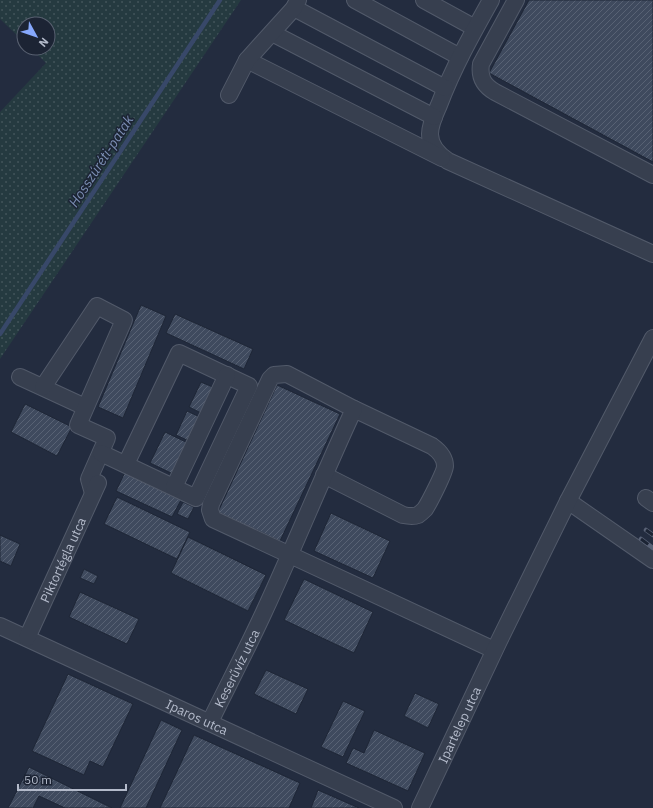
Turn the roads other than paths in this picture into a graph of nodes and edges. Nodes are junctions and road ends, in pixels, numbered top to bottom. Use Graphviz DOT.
graph roads {
  1 [pos="355,0"];
  2 [pos="424,0"];
  3 [pos="492,0"];
  4 [pos="516,0"];
  5 [pos="296,4"];
  6 [pos="476,28"];
  7 [pos="272,33"];
  8 [pos="460,57"];
  9 [pos="247,60"];
  10 [pos="445,88"];
  11 [pos="229,95"];
  12 [pos="434,117"];
  13 [pos="448,161"];
  14 [pos="653,175"];
  15 [pos="653,254"];
  16 [pos="653,338"];
  17 [pos="227,375"];
  18 [pos="20,377"];
  19 [pos="43,388"];
  20 [pos="85,407"];
  21 [pos="354,409"];
  22 [pos="101,453"];
  23 [pos="126,464"];
  24 [pos="324,475"];
  25 [pos="174,487"];
  26 [pos="568,500"];
  27 [pos="290,554"];
  28 [pos="653,560"];
  29 [pos="0,626"];
  30 [pos="27,638"];
  31 [pos="497,646"];
  32 [pos="210,722"];
  33 [pos="394,808"];
  34 [pos="420,808"];
  1 -- 8 [label="street"];
  2 -- 6 [label="street"];
  3 -- 6 [label="street"];
  4 -- 14 [label="street"];
  5 -- 7 [label="street"];
  5 -- 10 [label="street"];
  6 -- 8 [label="street"];
  7 -- 9 [label="street"];
  7 -- 12 [label="street"];
  8 -- 10 [label="street"];
  9 -- 11 [label="street"];
  9 -- 13 [label="street"];
  10 -- 12 [label="street"];
  12 -- 13 [label="street"];
  13 -- 15 [label="street"];
  16 -- 26 [label="street, Ipartelep utca"];
  17 -- 23 [label="street"];
  17 -- 25 [label="street"];
  17 -- 25 [label="street"];
  18 -- 19 [label="street"];
  19 -- 20 [label="street"];
  19 -- 20 [label="street"];
  20 -- 22 [label="street"];
  21 -- 24 [label="street, Keserűvíz utca"];
  21 -- 24 [label="street"];
  21 -- 27 [label="street"];
  22 -- 23 [label="street"];
  22 -- 30 [label="street, Piktortégla utca"];
  23 -- 25 [label="street"];
  24 -- 27 [label="street, Keserűvíz utca"];
  26 -- 28 [label="street"];
  26 -- 31 [label="street, Ipartelep utca"];
  27 -- 31 [label="street"];
  27 -- 32 [label="street, Keserűvíz utca"];
  29 -- 30 [label="street, Iparos utca"];
  30 -- 32 [label="street, Iparos utca"];
  31 -- 34 [label="street, Ipartelep utca"];
  32 -- 33 [label="street, Iparos utca"];
}
